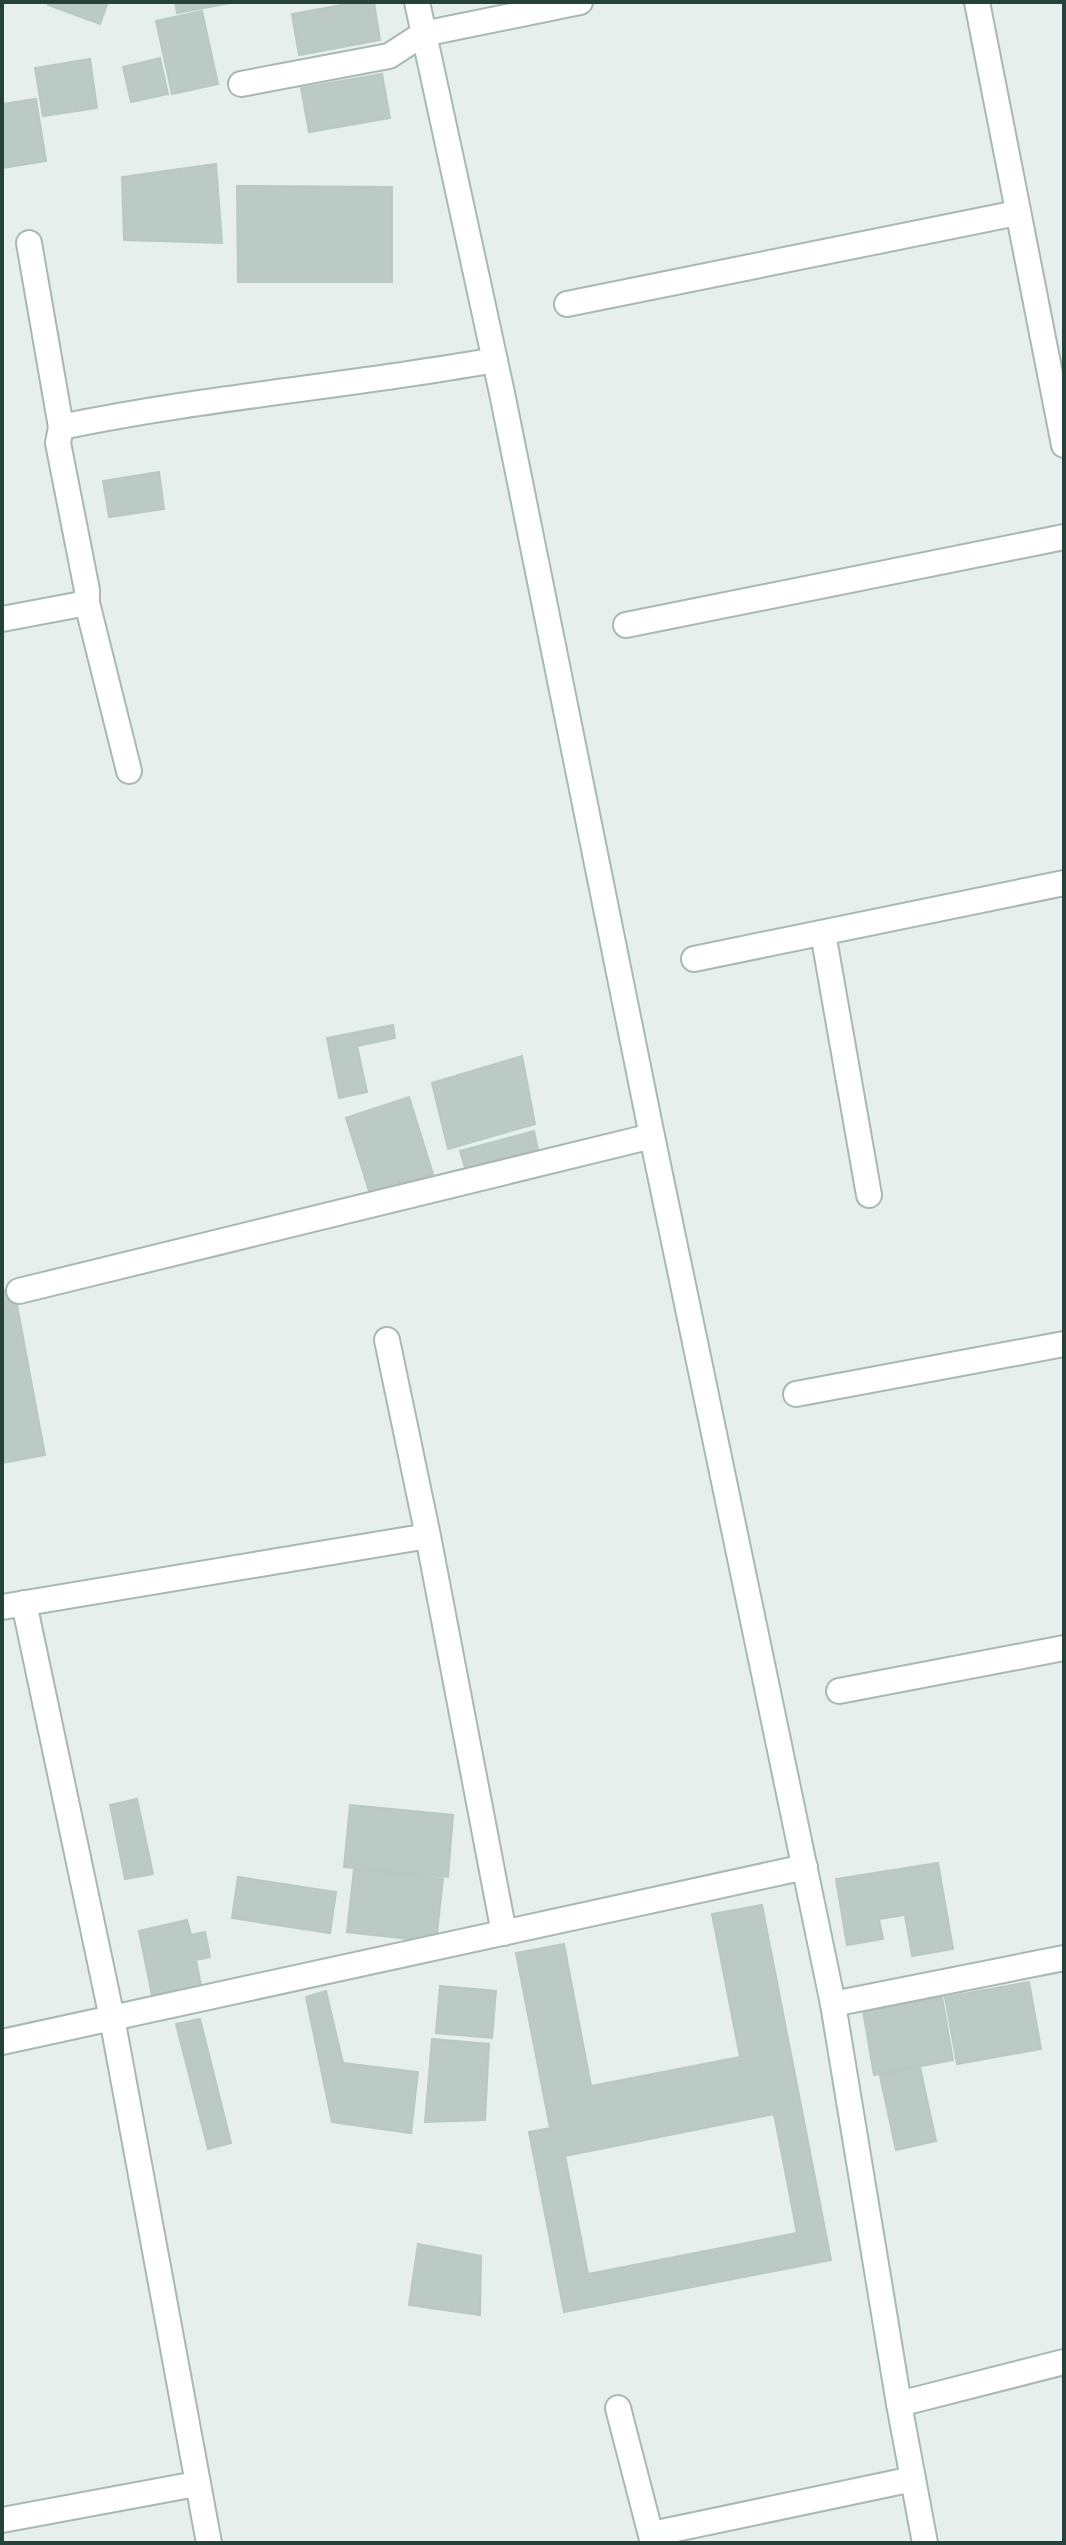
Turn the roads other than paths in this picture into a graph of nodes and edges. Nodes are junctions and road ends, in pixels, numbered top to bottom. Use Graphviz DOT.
graph roads {
  1 [pos="417,2"];
  2 [pos="580,2"];
  3 [pos="977,2"];
  4 [pos="423,34"];
  5 [pos="241,84"];
  6 [pos="1017,213"];
  7 [pos="29,243"];
  8 [pos="567,304"];
  9 [pos="495,360"];
  10 [pos="61,427"];
  11 [pos="1064,445"];
  12 [pos="1064,537"];
  13 [pos="87,603"];
  14 [pos="2,619"];
  15 [pos="626,625"];
  16 [pos="129,771"];
  17 [pos="1064,883"];
  18 [pos="823,933"];
  19 [pos="694,959"];
  20 [pos="652,1136"];
  21 [pos="869,1195"];
  22 [pos="19,1291"];
  23 [pos="387,1340"];
  24 [pos="1064,1344"];
  25 [pos="796,1394"];
  26 [pos="428,1536"];
  27 [pos="13,1605"];
  28 [pos="1064,1648"];
  29 [pos="839,1691"];
  30 [pos="805,1867"];
  31 [pos="504,1933"];
  32 [pos="1064,1958"];
  33 [pos="833,2004"];
  34 [pos="112,2018"];
  35 [pos="2,2042"];
  36 [pos="1064,2362"];
  37 [pos="899,2404"];
  38 [pos="618,2408"];
  39 [pos="913,2479"];
  40 [pos="196,2484"];
  41 [pos="2,2520"];
  42 [pos="652,2539"];
  43 [pos="209,2543"];
  44 [pos="925,2543"];
  1 -- 4 [label="street"];
  2 -- 4 [label="street"];
  3 -- 6 [label="street"];
  4 -- 5 [label="street"];
  4 -- 9 [label="street"];
  6 -- 8 [label="street"];
  6 -- 11 [label="street"];
  7 -- 10 [label="street"];
  9 -- 10 [label="street"];
  9 -- 20 [label="street"];
  10 -- 13 [label="street"];
  12 -- 15 [label="street"];
  13 -- 14 [label="street"];
  13 -- 16 [label="street"];
  17 -- 18 [label="street"];
  18 -- 19 [label="street"];
  18 -- 21 [label="street"];
  20 -- 22 [label="street"];
  20 -- 30 [label="street"];
  23 -- 26 [label="street"];
  24 -- 25 [label="street"];
  26 -- 27 [label="street"];
  26 -- 31 [label="street"];
  27 -- 34 [label="street"];
  28 -- 29 [label="street"];
  30 -- 31 [label="street"];
  30 -- 33 [label="street"];
  31 -- 34 [label="street"];
  32 -- 33 [label="street"];
  33 -- 37 [label="street"];
  34 -- 35 [label="street"];
  34 -- 40 [label="street"];
  36 -- 37 [label="street"];
  37 -- 39 [label="street"];
  38 -- 42 [label="street"];
  39 -- 42 [label="street"];
  39 -- 44 [label="street"];
  40 -- 41 [label="street"];
  40 -- 43 [label="street"];
}
